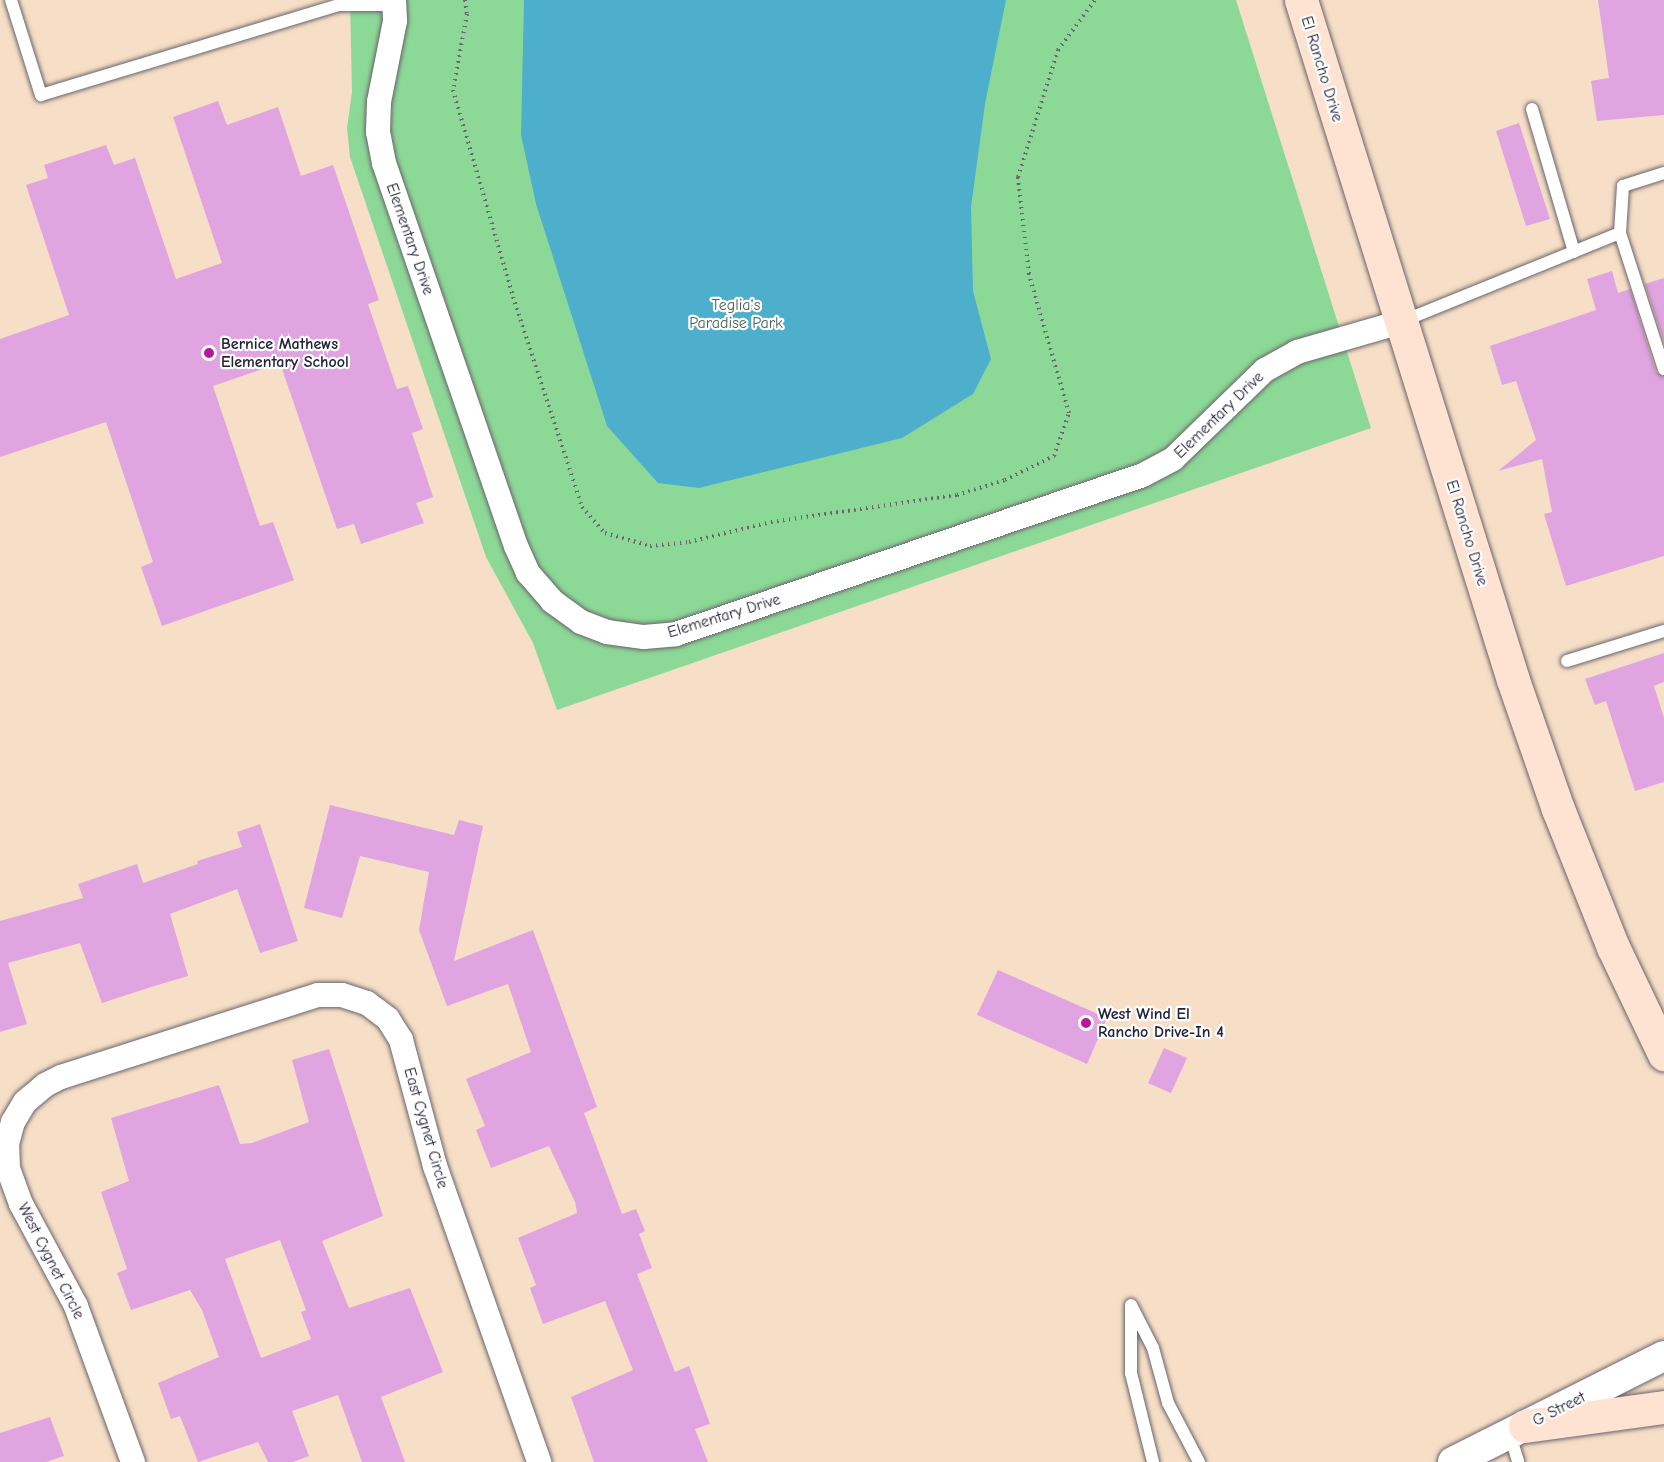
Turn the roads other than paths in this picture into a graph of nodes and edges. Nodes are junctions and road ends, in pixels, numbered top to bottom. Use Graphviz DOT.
graph roads {
  1 [pos="11,0"];
  2 [pos="1301,0"];
  3 [pos="394,2"];
  4 [pos="1533,109"];
  5 [pos="1664,173"];
  6 [pos="1620,233"];
  7 [pos="1574,252"];
  8 [pos="1401,322"];
  9 [pos="1664,369"];
  10 [pos="1664,631"];
  11 [pos="1567,661"];
  12 [pos="165,1044"];
  13 [pos="1664,1054"];
  14 [pos="1664,1356"];
  15 [pos="1664,1407"];
  16 [pos="1517,1430"];
  17 [pos="133,1462"];
  18 [pos="540,1462"];
  19 [pos="1153,1462"];
  20 [pos="1199,1462"];
  21 [pos="1453,1462"];
  22 [pos="1518,1462"];
  1 -- 3 [label="lane"];
  2 -- 8 [label="main road, El Rancho Drive"];
  3 -- 8 [label="street, Elementary Drive"];
  4 -- 7 [label="lane"];
  5 -- 6 [label="lane"];
  6 -- 7 [label="lane"];
  6 -- 9 [label="lane"];
  7 -- 8 [label="lane"];
  8 -- 13 [label="main road, El Rancho Drive"];
  10 -- 11 [label="lane"];
  12 -- 17 [label="street, West Cygnet Circle"];
  12 -- 18 [label="street, East Cygnet Circle"];
  14 -- 16 [label="street, G Street"];
  15 -- 16 [label="main road"];
  16 -- 21 [label="street, G Street"];
  16 -- 22 [label="lane"];
  19 -- 20 [label="lane"];
}
